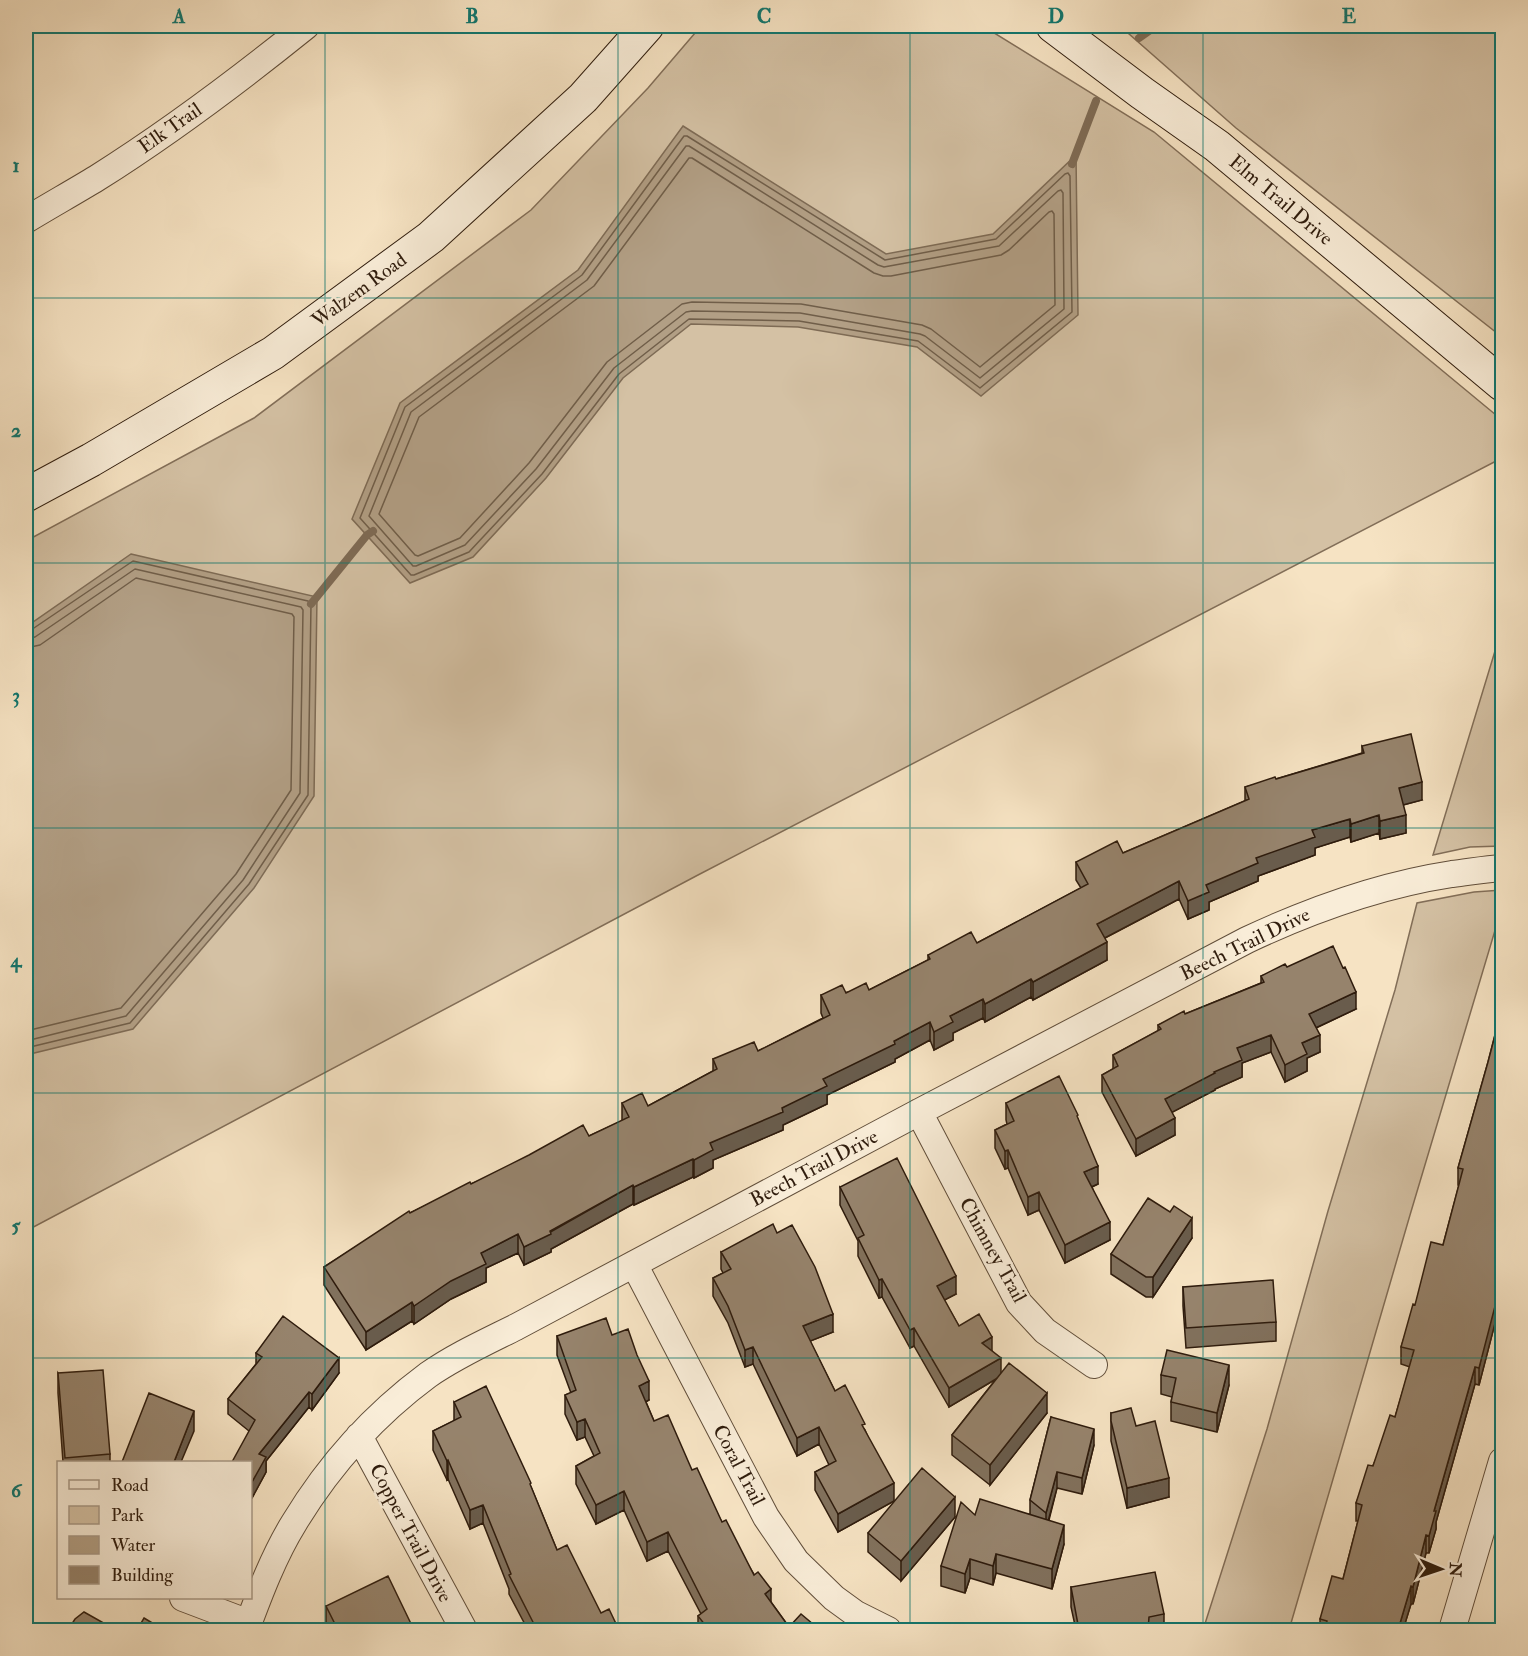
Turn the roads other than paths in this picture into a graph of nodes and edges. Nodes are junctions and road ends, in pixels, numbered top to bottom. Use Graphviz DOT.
graph roads {
  1 [pos="306,26"];
  2 [pos="647,26"];
  3 [pos="1053,26"];
  4 [pos="26,220"];
  5 [pos="1503,384"];
  6 [pos="26,495"];
  7 [pos="1503,868"];
  8 [pos="919,1112"];
  9 [pos="634,1264"];
  10 [pos="1094,1365"];
  11 [pos="359,1436"];
  12 [pos="1503,1461"];
  13 [pos="1498,1495"];
  14 [pos="185,1599"];
  15 [pos="247,1627"];
  16 [pos="464,1630"];
  17 [pos="888,1630"];
  18 [pos="1452,1630"];
  1 -- 4 [label="street, Elk Trail"];
  2 -- 6 [label="main road, Walzem Road"];
  3 -- 5 [label="main road, Elm Trail Drive"];
  7 -- 8 [label="street, Beech Trail Drive"];
  8 -- 9 [label="street, Beech Trail Drive"];
  8 -- 10 [label="street, Chimney Trail"];
  9 -- 11 [label="street, Beech Trail Drive"];
  9 -- 17 [label="street, Coral Trail"];
  11 -- 15 [label="street, Beech Trail Drive"];
  11 -- 16 [label="street, Copper Trail Drive"];
  12 -- 13 [label="street"];
  13 -- 18 [label="street"];
  14 -- 15 [label="street"];
}
